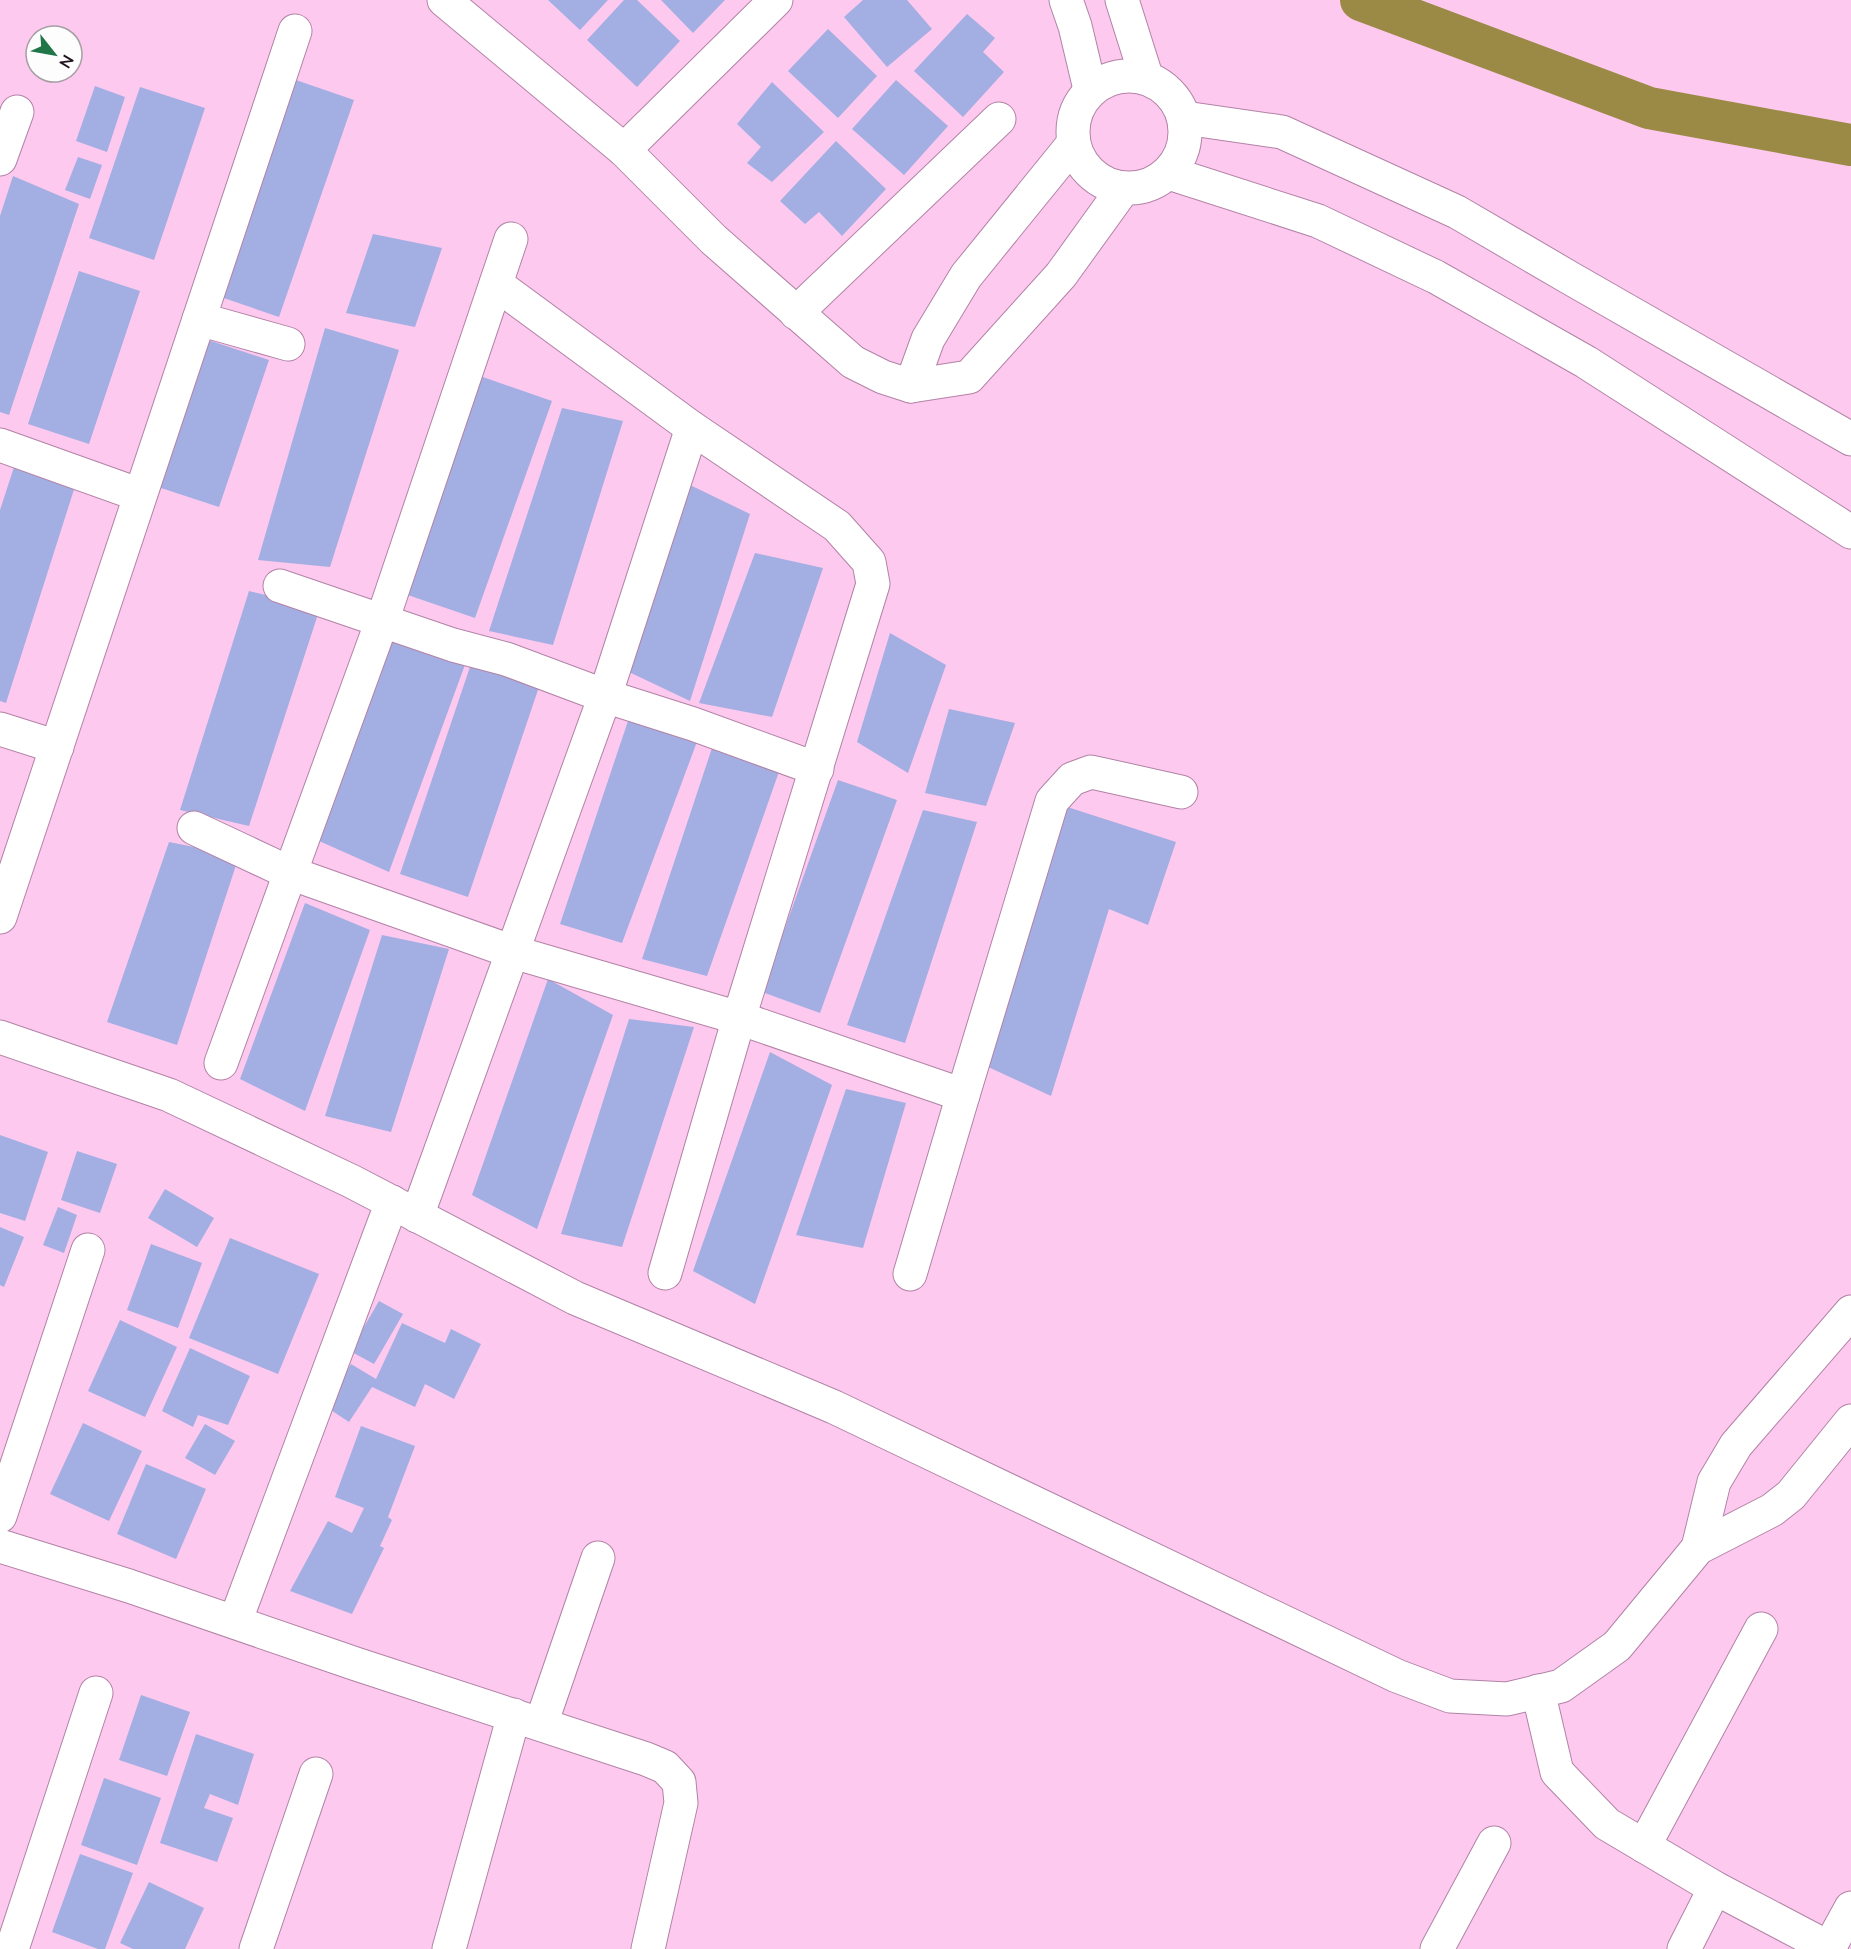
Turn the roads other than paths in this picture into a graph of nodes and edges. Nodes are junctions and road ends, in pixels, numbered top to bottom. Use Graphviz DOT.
graph roads {
  1 [pos="776,0"];
  2 [pos="1066,0"];
  3 [pos="1122,0"];
  4 [pos="448,1"];
  5 [pos="295,31"];
  6 [pos="1146,76"];
  7 [pos="1090,89"];
  8 [pos="16,111"];
  9 [pos="1185,118"];
  10 [pos="999,119"];
  11 [pos="1073,144"];
  12 [pos="624,150"];
  13 [pos="0,159"];
  14 [pos="1168,173"];
  15 [pos="1123,189"];
  16 [pos="511,239"];
  17 [pos="496,284"];
  18 [pos="796,313"];
  19 [pos="199,319"];
  20 [pos="288,344"];
  21 [pos="911,386"];
  22 [pos="692,428"];
  23 [pos="1851,439"];
  24 [pos="0,445"];
  25 [pos="140,495"];
  26 [pos="1851,532"];
  27 [pos="280,586"];
  28 [pos="382,621"];
  29 [pos="605,696"];
  30 [pos="0,729"];
  31 [pos="57,747"];
  32 [pos="817,769"];
  33 [pos="1180,792"];
  34 [pos="194,828"];
  35 [pos="290,873"];
  36 [pos="0,917"];
  37 [pos="513,952"];
  38 [pos="739,1018"];
  39 [pos="0,1037"];
  40 [pos="221,1063"];
  41 [pos="963,1095"];
  42 [pos="405,1209"];
  43 [pos="88,1250"];
  44 [pos="665,1273"];
  45 [pos="910,1274"];
  46 [pos="1845,1330"];
  47 [pos="1851,1421"];
  48 [pos="0,1516"];
  49 [pos="0,1546"];
  50 [pos="1698,1548"];
  51 [pos="598,1558"];
  52 [pos="236,1622"];
  53 [pos="1761,1629"];
  54 [pos="1538,1691"];
  55 [pos="96,1693"];
  56 [pos="528,1720"];
  57 [pos="316,1774"];
  58 [pos="1494,1843"];
  59 [pos="1644,1846"];
  60 [pos="1715,1888"];
  61 [pos="1851,1908"];
  62 [pos="1830,1948"];
  63 [pos="12,1949"];
  64 [pos="256,1949"];
  65 [pos="449,1949"];
  66 [pos="648,1949"];
  67 [pos="1437,1949"];
  68 [pos="1684,1949"];
  1 -- 12 [label="street"];
  2 -- 7 [label="street"];
  3 -- 6 [label="street"];
  4 -- 12 [label="street"];
  5 -- 19 [label="street"];
  6 -- 7 [label="street"];
  6 -- 9 [label="street"];
  7 -- 11 [label="street"];
  8 -- 13 [label="street"];
  9 -- 14 [label="street"];
  9 -- 23 [label="street"];
  10 -- 18 [label="street"];
  11 -- 15 [label="street"];
  11 -- 21 [label="street"];
  12 -- 18 [label="street"];
  14 -- 15 [label="street"];
  14 -- 26 [label="street"];
  15 -- 21 [label="street"];
  16 -- 17 [label="street"];
  17 -- 22 [label="street"];
  17 -- 28 [label="street"];
  18 -- 21 [label="street"];
  19 -- 20 [label="street"];
  19 -- 25 [label="street"];
  22 -- 29 [label="street"];
  22 -- 32 [label="street"];
  24 -- 25 [label="street"];
  25 -- 31 [label="street"];
  27 -- 28 [label="street"];
  28 -- 29 [label="street"];
  28 -- 35 [label="street"];
  29 -- 32 [label="street"];
  29 -- 37 [label="street"];
  30 -- 31 [label="street"];
  31 -- 36 [label="street"];
  32 -- 38 [label="street"];
  33 -- 41 [label="street"];
  34 -- 35 [label="street"];
  35 -- 37 [label="street"];
  35 -- 40 [label="street"];
  37 -- 38 [label="street"];
  37 -- 42 [label="street"];
  38 -- 41 [label="street"];
  38 -- 44 [label="street"];
  39 -- 42 [label="street"];
  41 -- 45 [label="street"];
  42 -- 52 [label="street"];
  42 -- 54 [label="street"];
  43 -- 48 [label="street"];
  46 -- 50 [label="street"];
  47 -- 50 [label="street"];
  49 -- 52 [label="street"];
  50 -- 54 [label="street"];
  51 -- 56 [label="street"];
  52 -- 56 [label="street"];
  53 -- 59 [label="street"];
  54 -- 59 [label="street"];
  55 -- 63 [label="street"];
  56 -- 65 [label="street"];
  56 -- 66 [label="street"];
  57 -- 64 [label="street"];
  58 -- 67 [label="street"];
  59 -- 60 [label="street"];
  60 -- 62 [label="street"];
  60 -- 68 [label="street"];
  61 -- 62 [label="street"];
}
